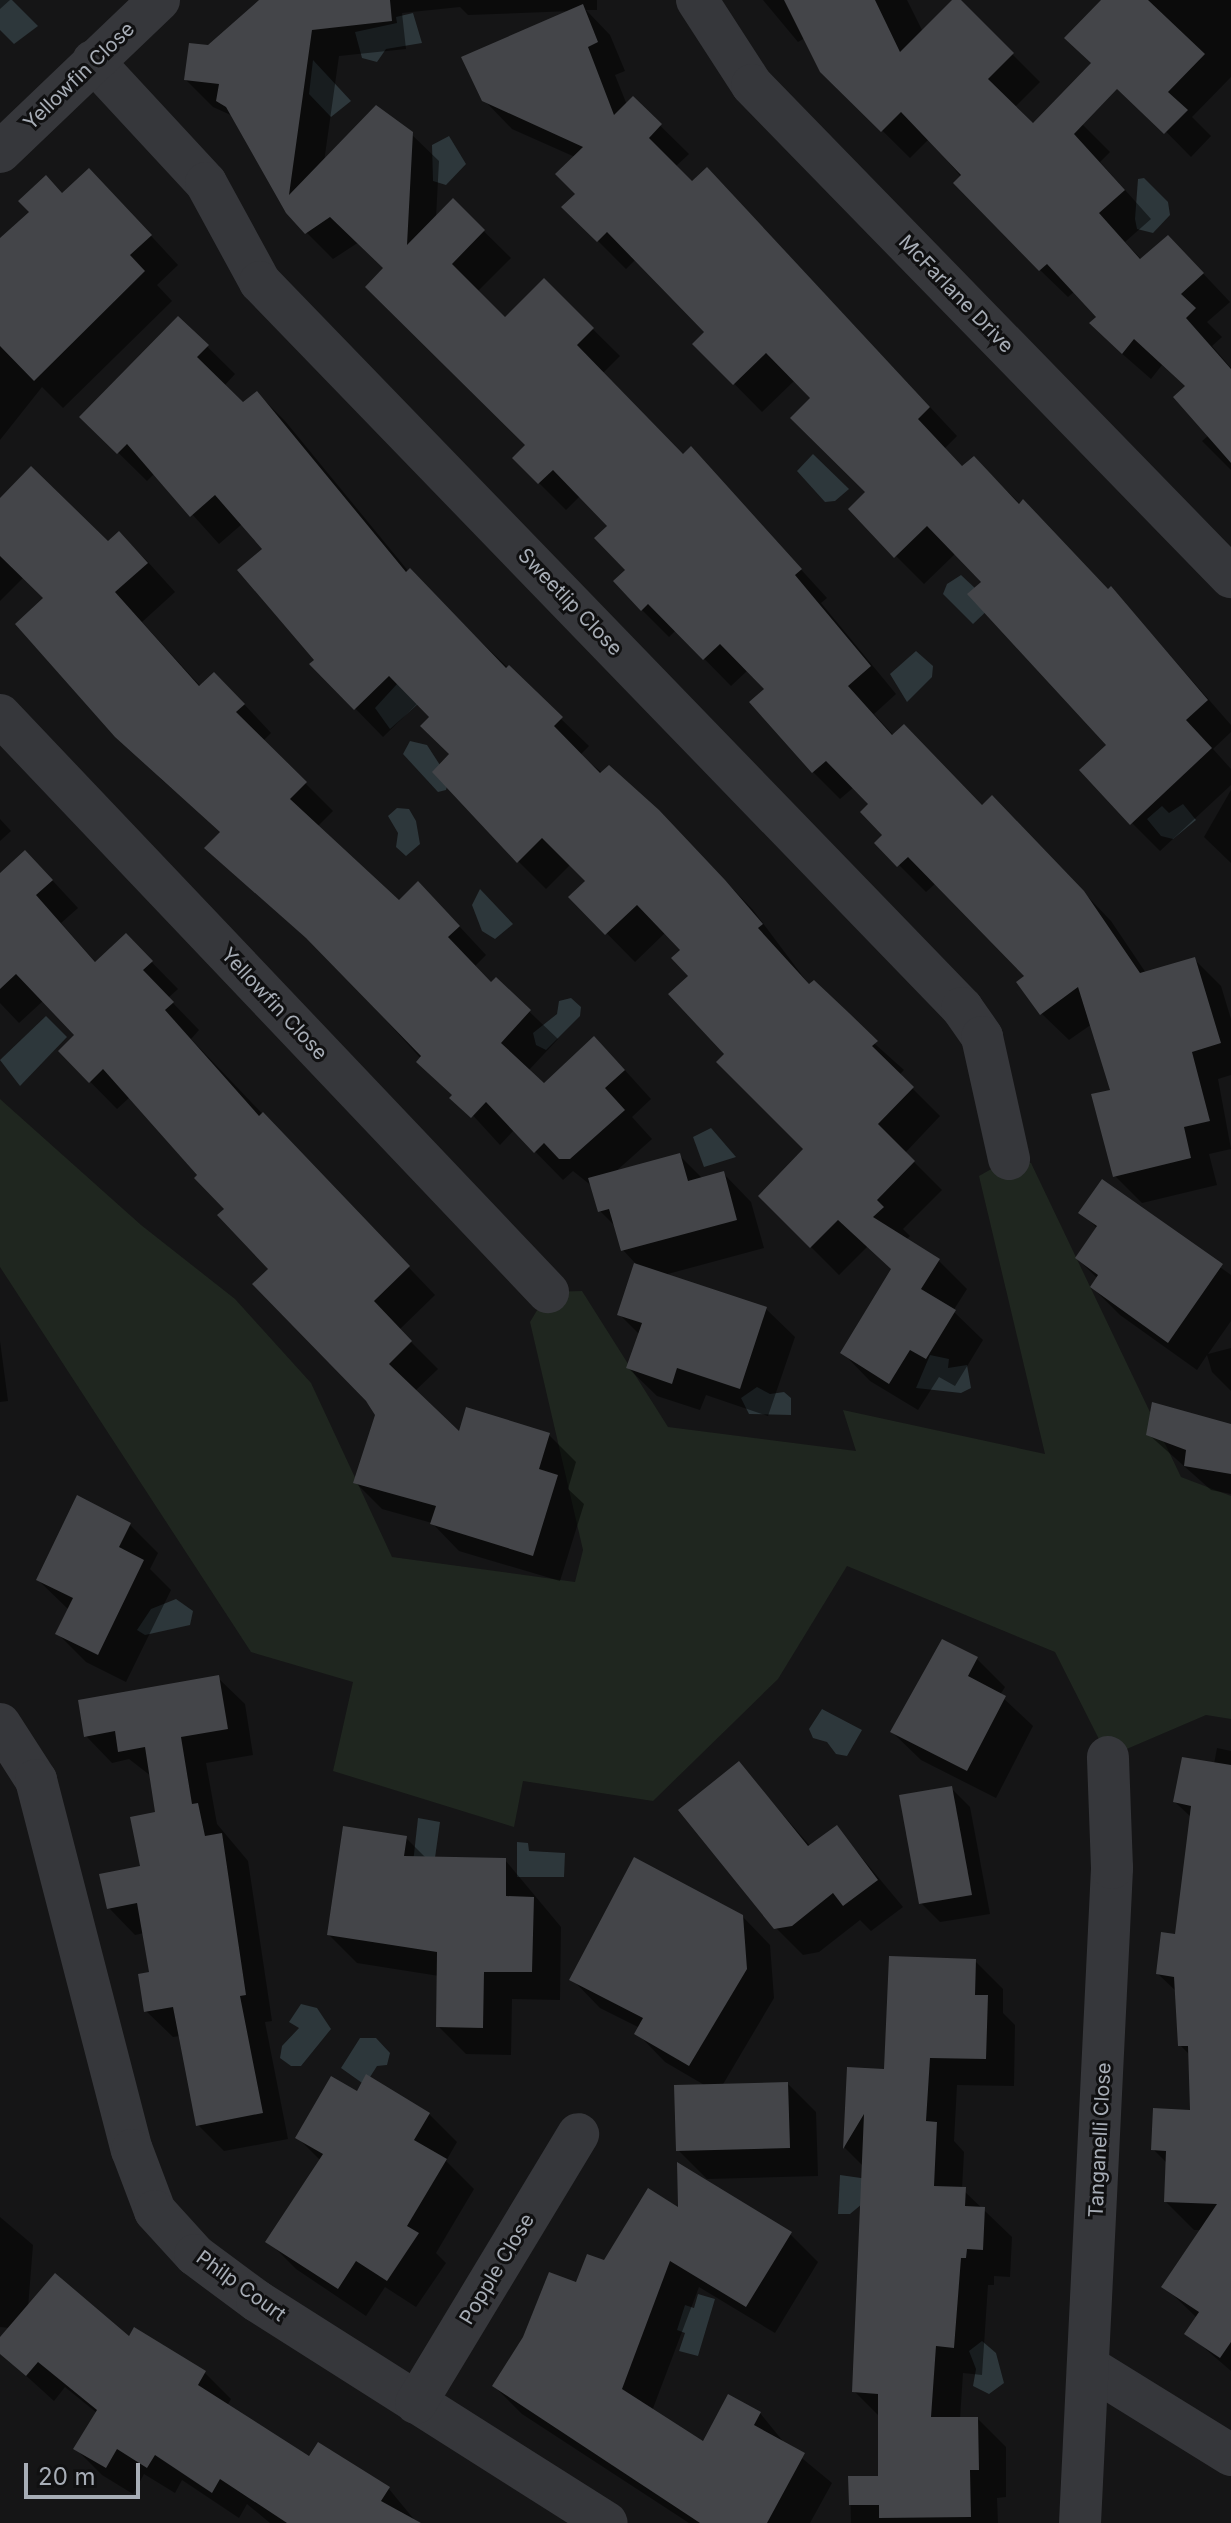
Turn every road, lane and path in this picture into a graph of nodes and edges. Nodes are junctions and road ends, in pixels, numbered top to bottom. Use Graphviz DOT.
graph roads {
  1 [pos="159,0"];
  2 [pos="697,0"];
  3 [pos="93,61"];
  4 [pos="0,152"];
  5 [pos="1231,577"];
  6 [pos="0,715"];
  7 [pos="1009,1159"];
  8 [pos="548,1292"];
  9 [pos="0,1724"];
  10 [pos="1108,1757"];
  11 [pos="578,2134"];
  12 [pos="1089,2367"];
  13 [pos="416,2403"];
  14 [pos="1231,2455"];
  15 [pos="607,2523"];
  16 [pos="1080,2523"];
  1 -- 3 [label="street, Yellowfin Close"];
  2 -- 5 [label="street, McFarlane Drive"];
  3 -- 4 [label="street, Yellowfin Close"];
  3 -- 7 [label="street, Sweetlip Close"];
  6 -- 8 [label="street, Yellowfin Close"];
  9 -- 13 [label="street, Philp Court"];
  10 -- 12 [label="street, Tanganelli Close"];
  11 -- 13 [label="street, Popple Close"];
  12 -- 14 [label="street"];
  12 -- 16 [label="street, Tanganelli Close"];
  13 -- 15 [label="street, Philp Court"];
}
